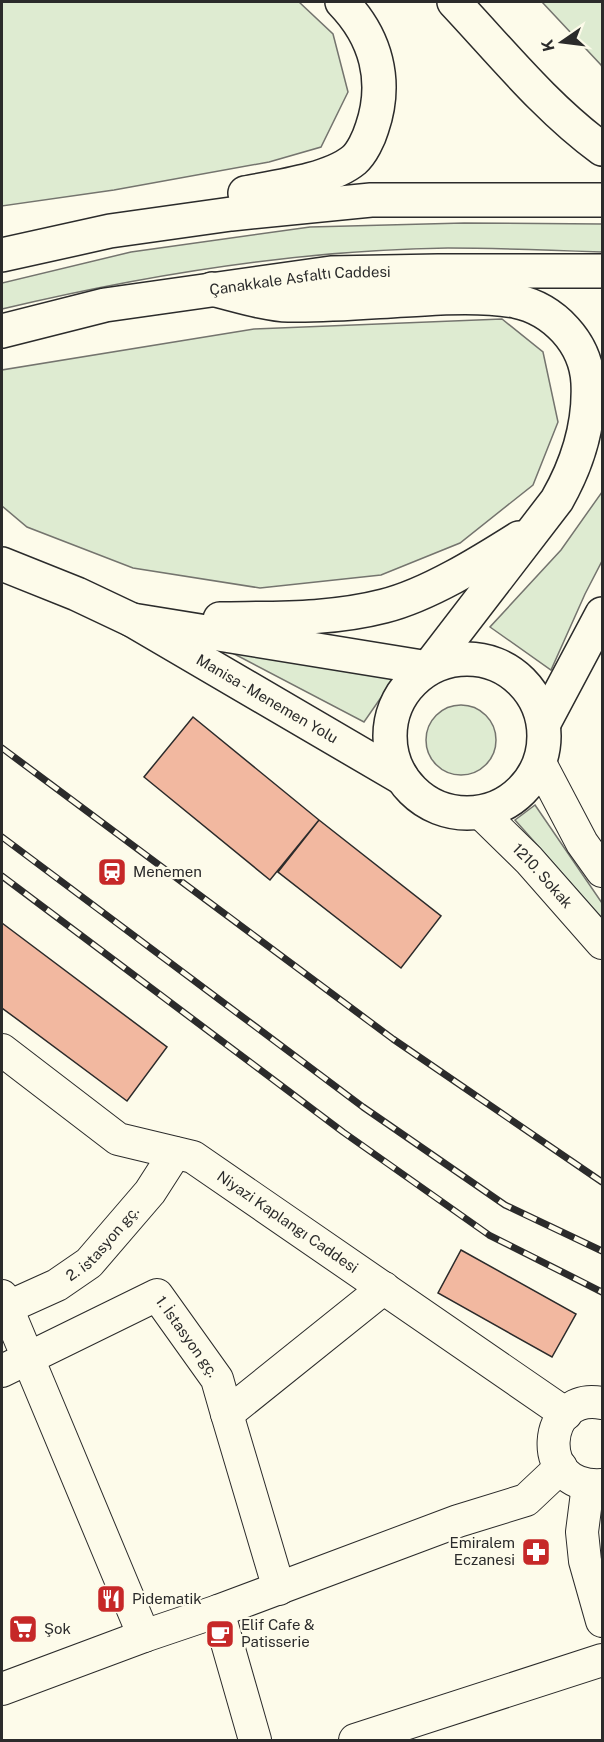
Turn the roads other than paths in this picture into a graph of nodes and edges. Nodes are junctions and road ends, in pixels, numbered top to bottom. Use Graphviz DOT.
graph roads {
  1 [pos="342,2"];
  2 [pos="454,2"];
  3 [pos="603,149"];
  4 [pos="603,200"];
  5 [pos="2,239"];
  6 [pos="2,255"];
  7 [pos="603,271"];
  8 [pos="212,289"];
  9 [pos="2,331"];
  10 [pos="534,529"];
  11 [pos="2,564"];
  12 [pos="603,614"];
  13 [pos="132,620"];
  14 [pos="428,668"];
  15 [pos="544,723"];
  16 [pos="540,763"];
  17 [pos="402,778"];
  18 [pos="481,813"];
  19 [pos="603,871"];
  20 [pos="603,943"];
  21 [pos="2,1050"];
  22 [pos="175,1153"];
  23 [pos="384,1288"];
  24 [pos="4,1302"];
  25 [pos="14,1365"];
  26 [pos="603,1403"];
  27 [pos="227,1414"];
  28 [pos="566,1414"];
  29 [pos="561,1467"];
  30 [pos="596,1485"];
  31 [pos="279,1588"];
  32 [pos="218,1611"];
  33 [pos="603,1621"];
  34 [pos="144,1636"];
  35 [pos="603,1660"];
  36 [pos="2,1689"];
  37 [pos="255,1740"];
  38 [pos="355,1740"];
  1 -- 5 [label="highway"];
  2 -- 3 [label="highway"];
  4 -- 6 [label="highway"];
  7 -- 8 [label="highway, Çanakkale Asfaltı Caddesi"];
  8 -- 9 [label="highway, Çanakkale Asfaltı Caddesi"];
  8 -- 10 [label="highway"];
  10 -- 13 [label="highway"];
  10 -- 14 [label="highway"];
  11 -- 13 [label="highway, Manisa - Menemen Yolu"];
  12 -- 15 [label="highway"];
  13 -- 14 [label="highway, Manisa - Menemen Yolu"];
  13 -- 17 [label="highway, Manisa - Menemen Yolu"];
  14 -- 15 [label="highway, Manisa - Menemen Yolu"];
  14 -- 17 [label="highway, Manisa - Menemen Yolu"];
  15 -- 16 [label="highway, Manisa - Menemen Yolu"];
  16 -- 18 [label="highway, Manisa - Menemen Yolu"];
  16 -- 19 [label="street"];
  17 -- 18 [label="highway, Manisa - Menemen Yolu"];
  18 -- 20 [label="street, 1210. Sokak"];
  21 -- 22 [label="street, Niyazi Kaplangı Caddesi"];
  22 -- 23 [label="street, Niyazi Kaplangı Caddesi"];
  22 -- 24 [label="street, 2. istasyon gç."];
  23 -- 27 [label="street"];
  23 -- 28 [label="street, Niyazi Kaplangı Caddesi"];
  24 -- 25 [label="street"];
  25 -- 27 [label="street, 1. İstasyon gç."];
  25 -- 34 [label="street"];
  26 -- 28 [label="street"];
  27 -- 31 [label="street, 1. İstasyon gç."];
  28 -- 29 [label="street"];
  29 -- 30 [label="street"];
  29 -- 31 [label="street"];
  30 -- 33 [label="street"];
  31 -- 32 [label="street"];
  32 -- 34 [label="street"];
  32 -- 37 [label="street"];
  34 -- 36 [label="street"];
  35 -- 38 [label="street"];
}
